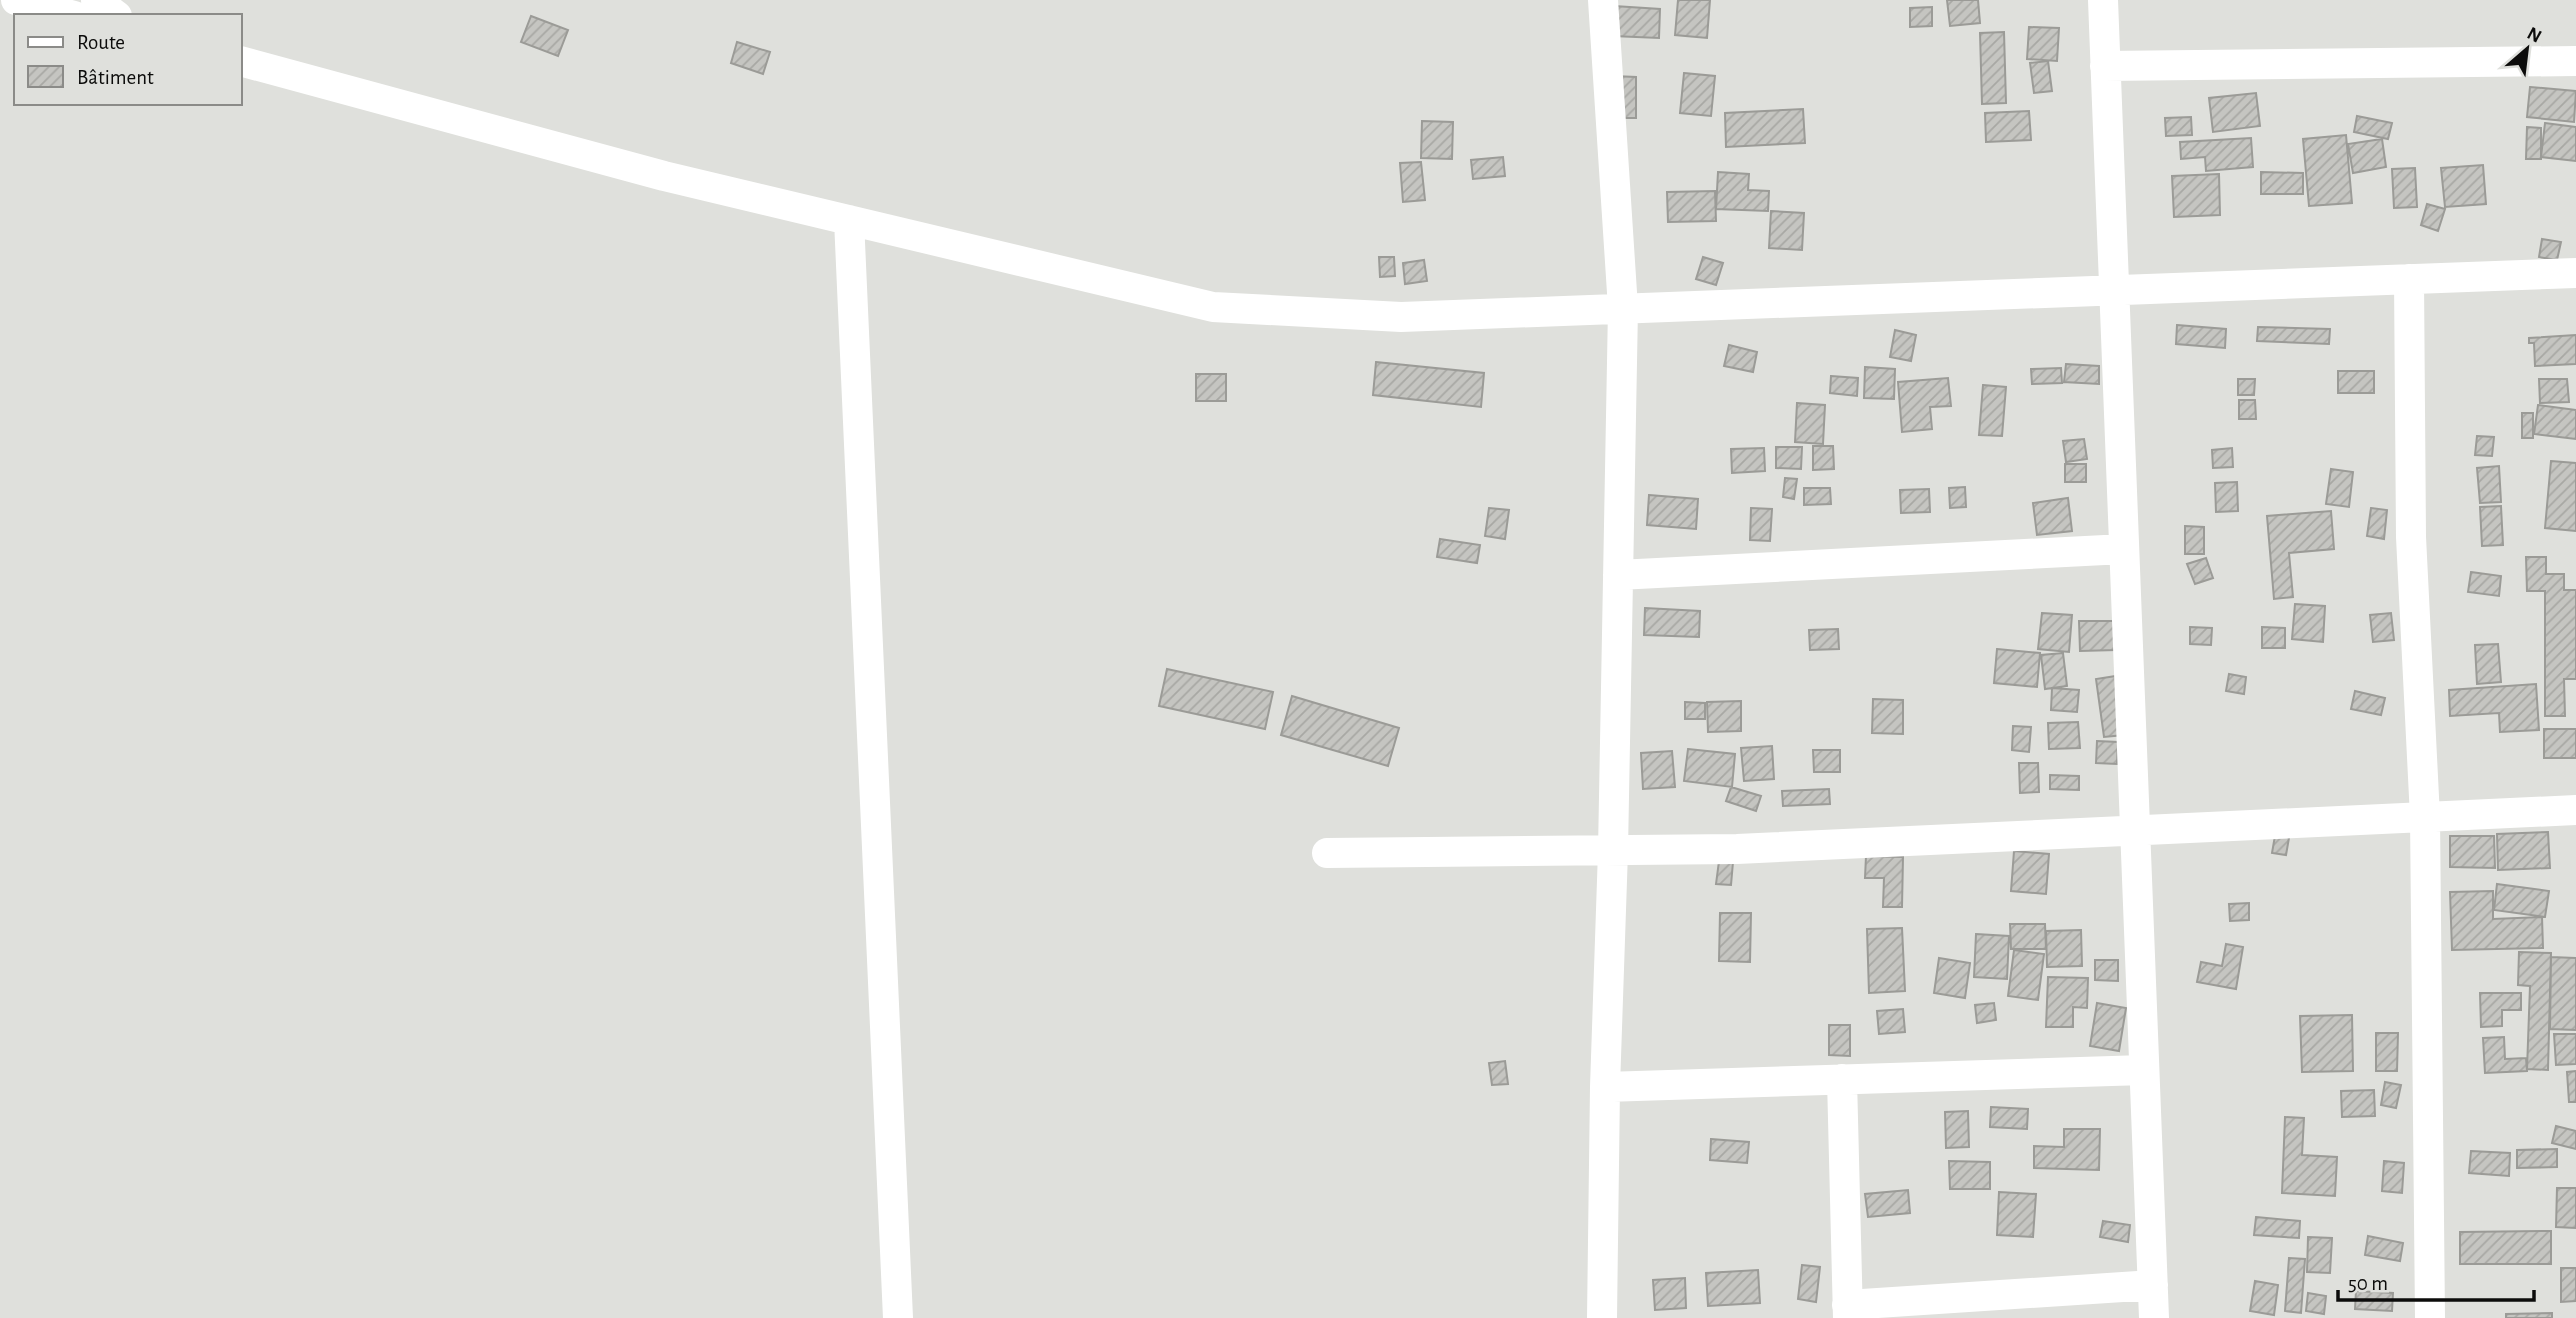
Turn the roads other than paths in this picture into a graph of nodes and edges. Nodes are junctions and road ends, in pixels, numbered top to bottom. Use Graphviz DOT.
graph roads {
  1 [pos="16,0"];
  2 [pos="96,0"];
  3 [pos="1603,0"];
  4 [pos="2103,0"];
  5 [pos="67,14"];
  6 [pos="114,14"];
  7 [pos="2576,61"];
  8 [pos="242,62"];
  9 [pos="2105,66"];
  10 [pos="849,220"];
  11 [pos="2576,273"];
  12 [pos="2409,279"];
  13 [pos="2114,290"];
  14 [pos="1623,309"];
  15 [pos="2124,549"];
  16 [pos="1618,575"];
  17 [pos="2576,810"];
  18 [pos="2425,817"];
  19 [pos="2135,830"];
  20 [pos="1613,850"];
  21 [pos="1327,853"];
  22 [pos="2144,1070"];
  23 [pos="1842,1079"];
  24 [pos="1605,1087"];
  25 [pos="2153,1285"];
  26 [pos="1847,1312"];
  27 [pos="898,1318"];
  28 [pos="1602,1318"];
  29 [pos="2154,1318"];
  30 [pos="2430,1318"];
  1 -- 5 [label="street"];
  2 -- 6 [label="street"];
  3 -- 14 [label="street"];
  4 -- 9 [label="street"];
  7 -- 9 [label="street"];
  8 -- 10 [label="street"];
  9 -- 13 [label="street"];
  10 -- 14 [label="street"];
  10 -- 27 [label="street"];
  11 -- 12 [label="street"];
  12 -- 13 [label="street"];
  12 -- 18 [label="street"];
  13 -- 14 [label="street"];
  13 -- 15 [label="street"];
  14 -- 16 [label="street"];
  15 -- 16 [label="street"];
  15 -- 19 [label="street"];
  16 -- 20 [label="street"];
  17 -- 18 [label="street"];
  18 -- 19 [label="street"];
  18 -- 30 [label="street"];
  19 -- 20 [label="street"];
  19 -- 22 [label="street"];
  20 -- 21 [label="street"];
  20 -- 24 [label="street"];
  22 -- 23 [label="street"];
  22 -- 25 [label="street"];
  23 -- 24 [label="street"];
  23 -- 26 [label="street"];
  24 -- 28 [label="street"];
  25 -- 26 [label="street"];
  25 -- 29 [label="street"];
}
